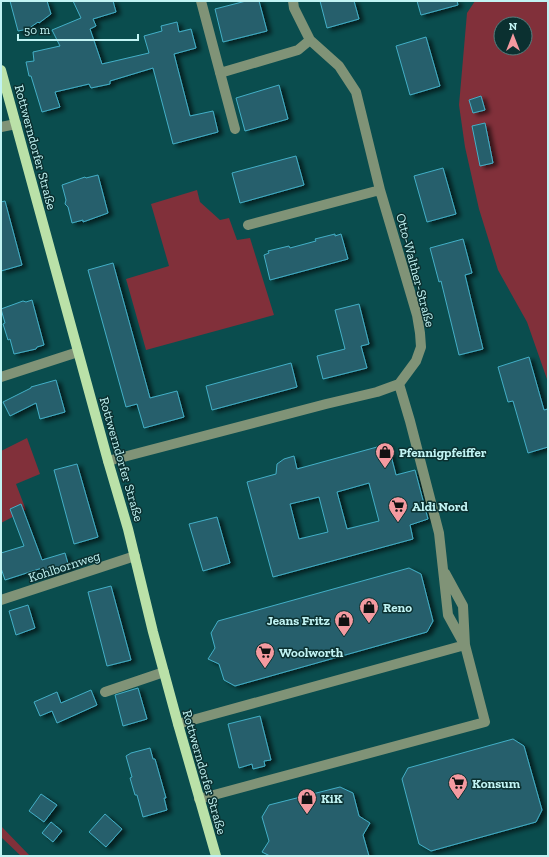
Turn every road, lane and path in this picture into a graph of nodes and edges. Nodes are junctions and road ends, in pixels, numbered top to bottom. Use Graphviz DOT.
graph roads {
  1 [pos="201,1"];
  2 [pos="293,1"];
  3 [pos="310,40"];
  4 [pos="1,70"];
  5 [pos="220,74"];
  6 [pos="16,124"];
  7 [pos="1,127"];
  8 [pos="235,129"];
  9 [pos="380,190"];
  10 [pos="248,225"];
  11 [pos="78,352"];
  12 [pos="1,377"];
  13 [pos="399,384"];
  14 [pos="108,461"];
  15 [pos="135,556"];
  16 [pos="445,573"];
  17 [pos="1,600"];
  18 [pos="465,645"];
  19 [pos="164,672"];
  20 [pos="104,692"];
  21 [pos="178,724"];
  22 [pos="199,799"];
  23 [pos="216,856"];
  1 -- 5 [label="street"];
  2 -- 3 [label="street, Otto-Walther-Straße"];
  3 -- 5 [label="street"];
  3 -- 9 [label="street, Otto-Walther-Straße"];
  4 -- 6 [label="main road, Rottwerndorfer Straße"];
  5 -- 8 [label="street"];
  6 -- 7 [label="street"];
  6 -- 11 [label="main road, Rottwerndorfer Straße"];
  9 -- 10 [label="street"];
  9 -- 13 [label="street, Otto-Walther-Straße"];
  11 -- 12 [label="street"];
  11 -- 14 [label="main road, Rottwerndorfer Straße"];
  13 -- 14 [label="street"];
  13 -- 16 [label="street"];
  14 -- 15 [label="main road, Rottwerndorfer Straße"];
  15 -- 17 [label="street, Kohlbornweg"];
  15 -- 19 [label="main road, Rottwerndorfer Straße"];
  16 -- 18 [label="street"];
  16 -- 18 [label="street"];
  18 -- 21 [label="street"];
  18 -- 22 [label="street"];
  19 -- 20 [label="street"];
  19 -- 21 [label="main road, Rottwerndorfer Straße"];
  21 -- 22 [label="main road, Rottwerndorfer Straße"];
  22 -- 23 [label="main road, Rottwerndorfer Straße"];
}
